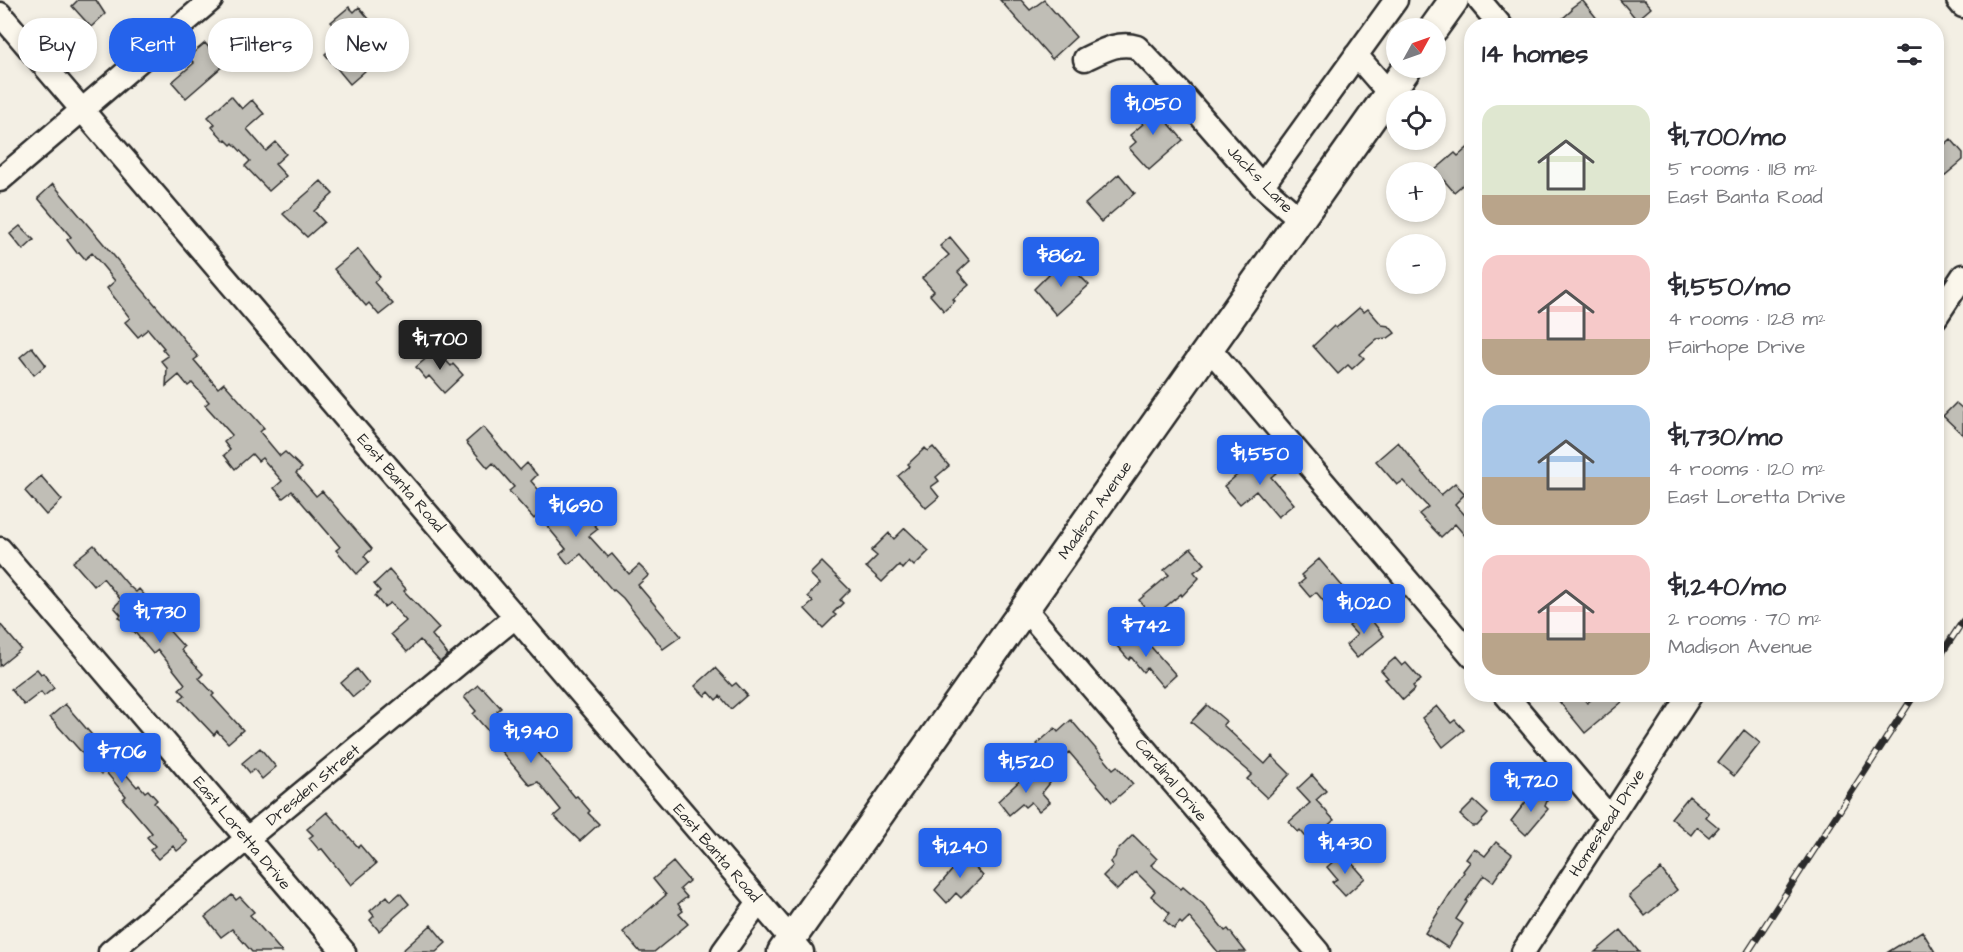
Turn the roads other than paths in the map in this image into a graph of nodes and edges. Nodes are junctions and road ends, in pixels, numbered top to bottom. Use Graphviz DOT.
graph roads {
  1 [pos="211,0"];
  2 [pos="1396,0"];
  3 [pos="1454,0"];
  4 [pos="1479,0"];
  5 [pos="1958,0"];
  6 [pos="1963,6"];
  7 [pos="1441,18"];
  8 [pos="1494,18"];
  9 [pos="2,21"];
  10 [pos="1356,56"];
  11 [pos="1085,59"];
  12 [pos="1386,90"];
  13 [pos="1386,97"];
  14 [pos="81,109"];
  15 [pos="0,180"];
  16 [pos="1262,186"];
  17 [pos="1300,219"];
  18 [pos="1963,276"];
  19 [pos="1944,305"];
  20 [pos="1209,348"];
  21 [pos="0,549"];
  22 [pos="1025,609"];
  23 [pos="515,617"];
  24 [pos="1464,647"];
  25 [pos="1512,702"];
  26 [pos="1686,702"];
  27 [pos="1610,818"];
  28 [pos="248,839"];
  29 [pos="759,902"];
  30 [pos="792,948"];
  31 [pos="111,952"];
  32 [pos="344,952"];
  33 [pos="723,952"];
  34 [pos="1318,952"];
  35 [pos="1522,952"];
  1 -- 14 [label="street"];
  2 -- 10 [label="street"];
  3 -- 7 [label="main road"];
  4 -- 8 [label="street"];
  5 -- 6 [label="street"];
  9 -- 14 [label="street, East Banta Road"];
  10 -- 12 [label="street"];
  10 -- 16 [label="street"];
  11 -- 16 [label="street, Jacks Lane"];
  13 -- 17 [label="main road, Madison Avenue"];
  14 -- 15 [label="street"];
  14 -- 23 [label="street, East Banta Road"];
  16 -- 17 [label="street, Jacks Lane"];
  17 -- 20 [label="main road, Madison Avenue"];
  18 -- 19 [label="street"];
  20 -- 22 [label="main road, Madison Avenue"];
  20 -- 24 [label="street"];
  21 -- 28 [label="street, East Loretta Drive"];
  22 -- 30 [label="main road, Madison Avenue"];
  22 -- 34 [label="street, Cardinal Drive"];
  23 -- 28 [label="street, Dresden Street"];
  23 -- 29 [label="street, East Banta Road"];
  25 -- 27 [label="street"];
  26 -- 27 [label="street, Homestead Drive"];
  27 -- 35 [label="street, Homestead Drive"];
  28 -- 31 [label="street, Dresden Street"];
  28 -- 32 [label="street, East Loretta Drive"];
  29 -- 30 [label="street, East Banta Road"];
  29 -- 33 [label="street"];
}
